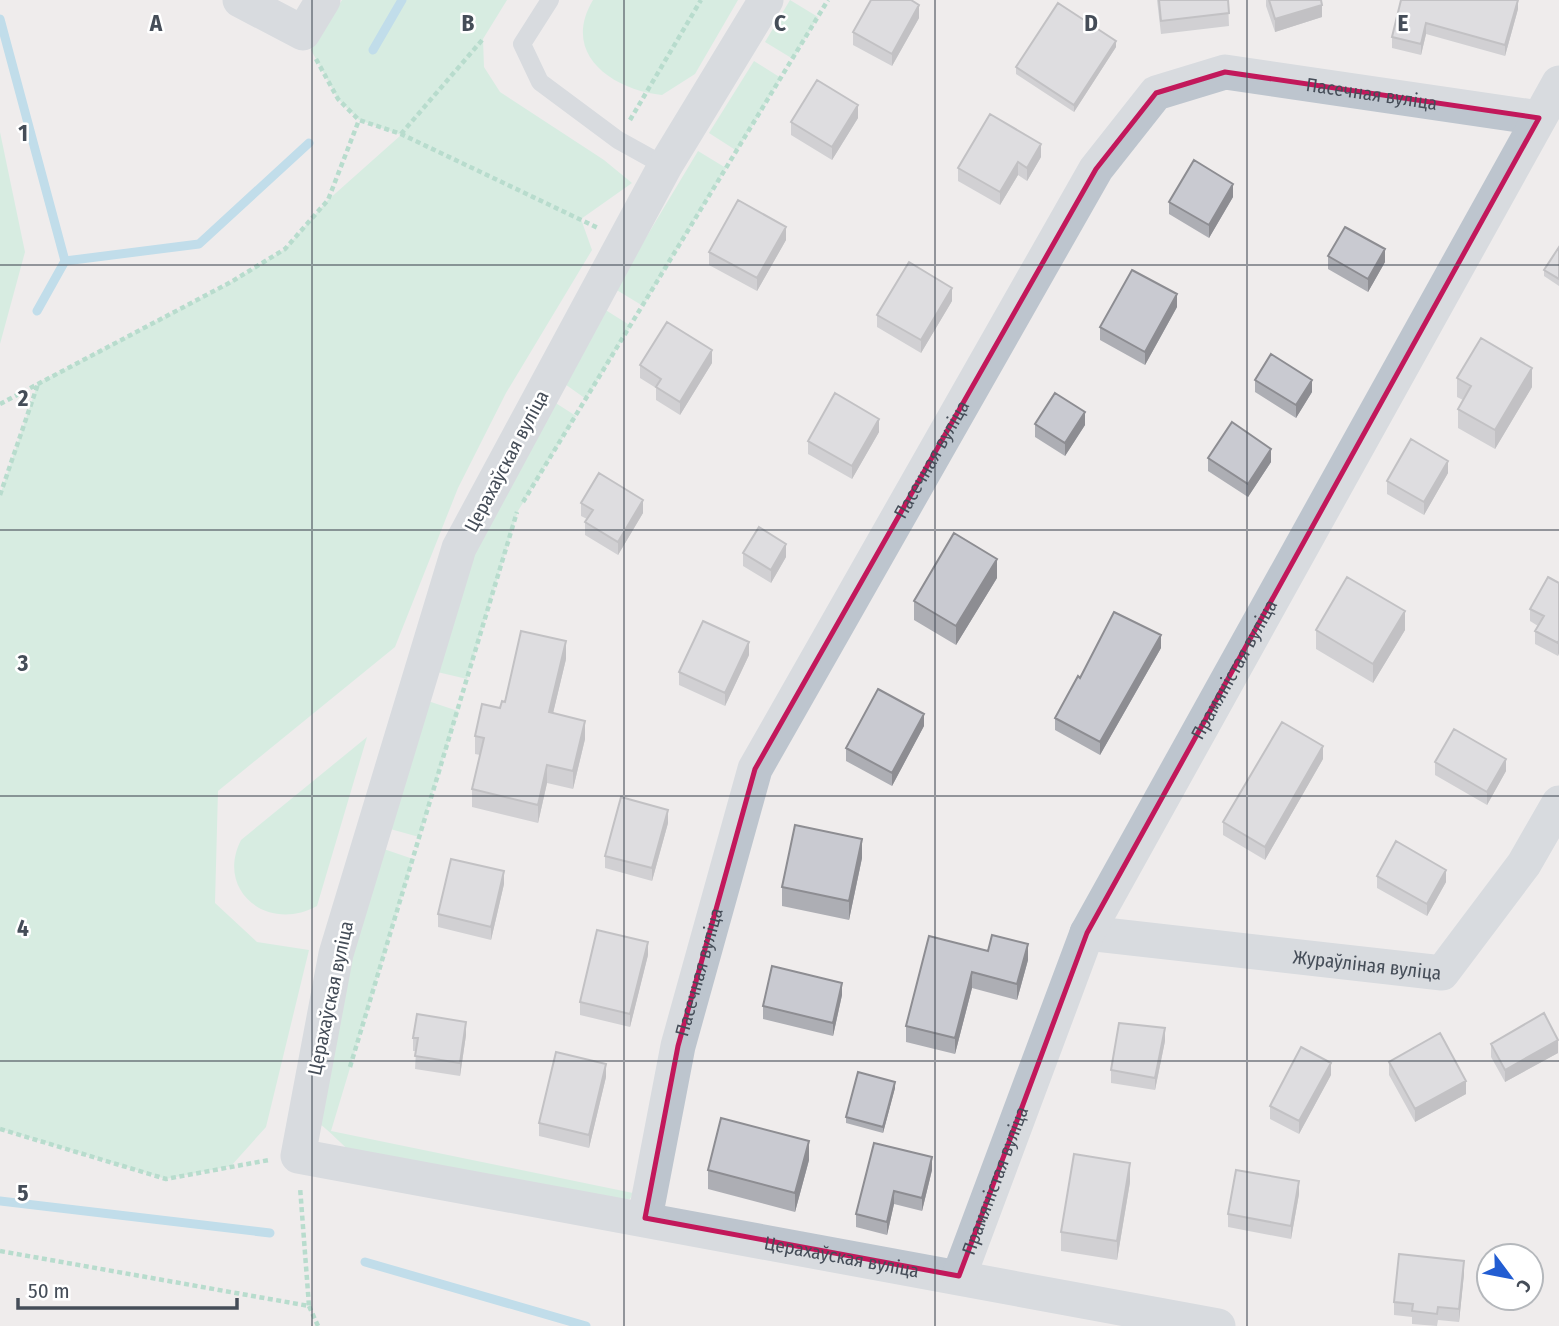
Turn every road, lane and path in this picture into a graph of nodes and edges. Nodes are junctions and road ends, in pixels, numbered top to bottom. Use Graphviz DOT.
graph roads {
  1 [pos="240,0"];
  2 [pos="323,0"];
  3 [pos="550,0"];
  4 [pos="701,0"];
  5 [pos="766,0"];
  6 [pos="828,0"];
  7 [pos="303,33"];
  8 [pos="483,39"];
  9 [pos="1559,83"];
  10 [pos="1539,118"];
  11 [pos="359,120"];
  12 [pos="401,134"];
  13 [pos="618,140"];
  14 [pos="665,166"];
  15 [pos="624,240"];
  16 [pos="38,383"];
  17 [pos="0,404"];
  18 [pos="0,495"];
  19 [pos="1559,803"];
  20 [pos="1087,933"];
  21 [pos="346,1079"];
  22 [pos="0,1129"];
  23 [pos="298,1156"];
  24 [pos="645,1218"];
  25 [pos="0,1251"];
  26 [pos="959,1276"];
  27 [pos="309,1306"];
  28 [pos="318,1326"];
  29 [pos="1218,1326"];
  1 -- 7 [label="street"];
  2 -- 7 [label="street"];
  3 -- 13 [label="lane"];
  4 -- 13 [label="path"];
  5 -- 14 [label="street, Церахаўская вуліца"];
  6 -- 21 [label="path"];
  7 -- 11 [label="path"];
  8 -- 12 [label="path"];
  9 -- 10 [label="street, Прамяністая вуліца"];
  10 -- 20 [label="street, Прамяністая вуліца"];
  10 -- 24 [label="street, Пасечная вуліца"];
  11 -- 12 [label="path"];
  11 -- 16 [label="path"];
  12 -- 15 [label="path"];
  13 -- 14 [label="lane"];
  14 -- 15 [label="street, Церахаўская вуліца"];
  15 -- 23 [label="street, Церахаўская вуліца"];
  16 -- 17 [label="path"];
  16 -- 18 [label="path"];
  19 -- 20 [label="street, Жураўліная вуліца"];
  20 -- 26 [label="street, Прамяністая вуліца"];
  22 -- 23 [label="path"];
  23 -- 24 [label="street, Церахаўская вуліца"];
  23 -- 27 [label="path"];
  24 -- 26 [label="street, Церахаўская вуліца"];
  25 -- 27 [label="path"];
  26 -- 29 [label="street, Церахаўская вуліца"];
  27 -- 28 [label="path"];
}
